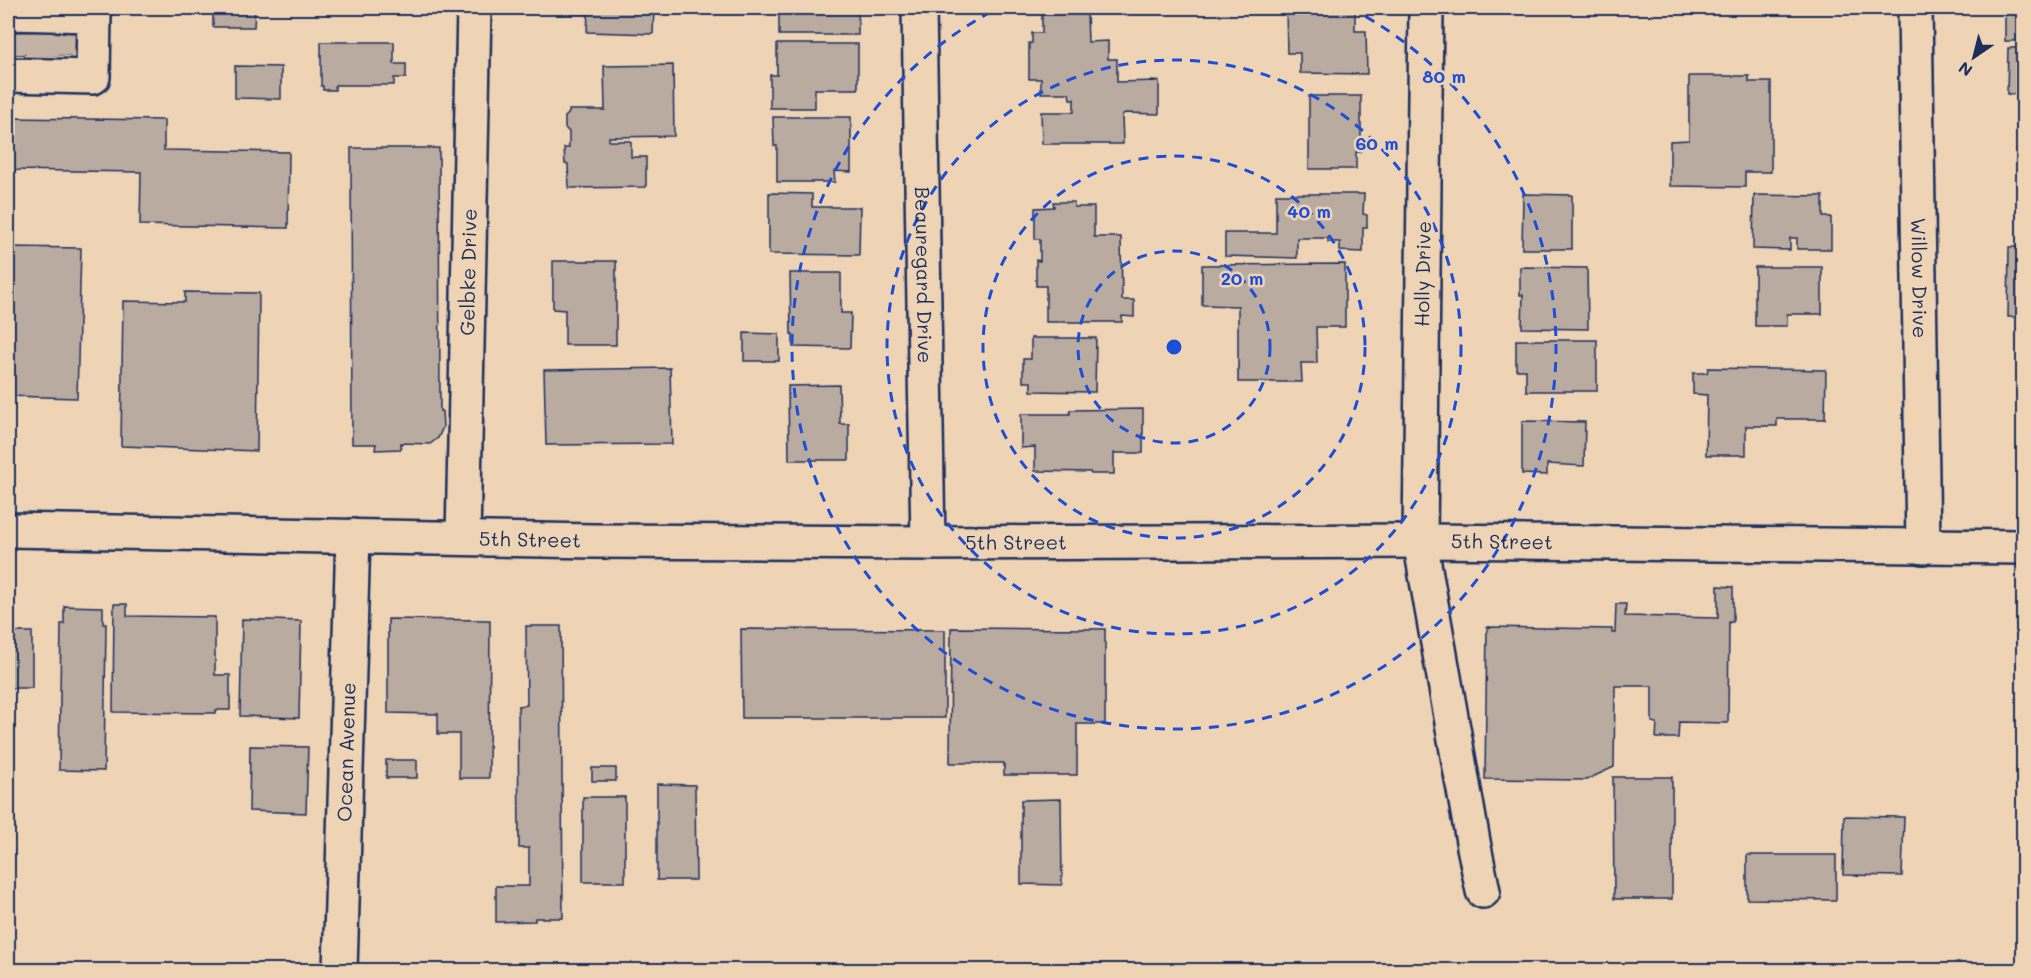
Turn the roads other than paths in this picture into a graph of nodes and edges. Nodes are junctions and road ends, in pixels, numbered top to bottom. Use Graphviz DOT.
graph roads {
  1 [pos="474,8"];
  2 [pos="919,8"];
  3 [pos="1426,8"];
  4 [pos="1915,8"];
  5 [pos="8,530"];
  6 [pos="353,536"];
  7 [pos="463,538"];
  8 [pos="1420,541"];
  9 [pos="928,543"];
  10 [pos="1923,547"];
  11 [pos="2024,547"];
  12 [pos="1483,891"];
  13 [pos="340,970"];
  1 -- 7 [label="street, Gelbke Drive"];
  2 -- 9 [label="street, Beauregard Drive"];
  3 -- 8 [label="street, Holly Drive"];
  4 -- 10 [label="street, Willow Drive"];
  5 -- 6 [label="street, 5th Street"];
  6 -- 7 [label="street, 5th Street"];
  6 -- 13 [label="street, Ocean Avenue"];
  7 -- 9 [label="street, 5th Street"];
  8 -- 9 [label="street, 5th Street"];
  8 -- 10 [label="street, 5th Street"];
  8 -- 12 [label="street, Holly Drive"];
  10 -- 11 [label="street, 5th Street"];
}
